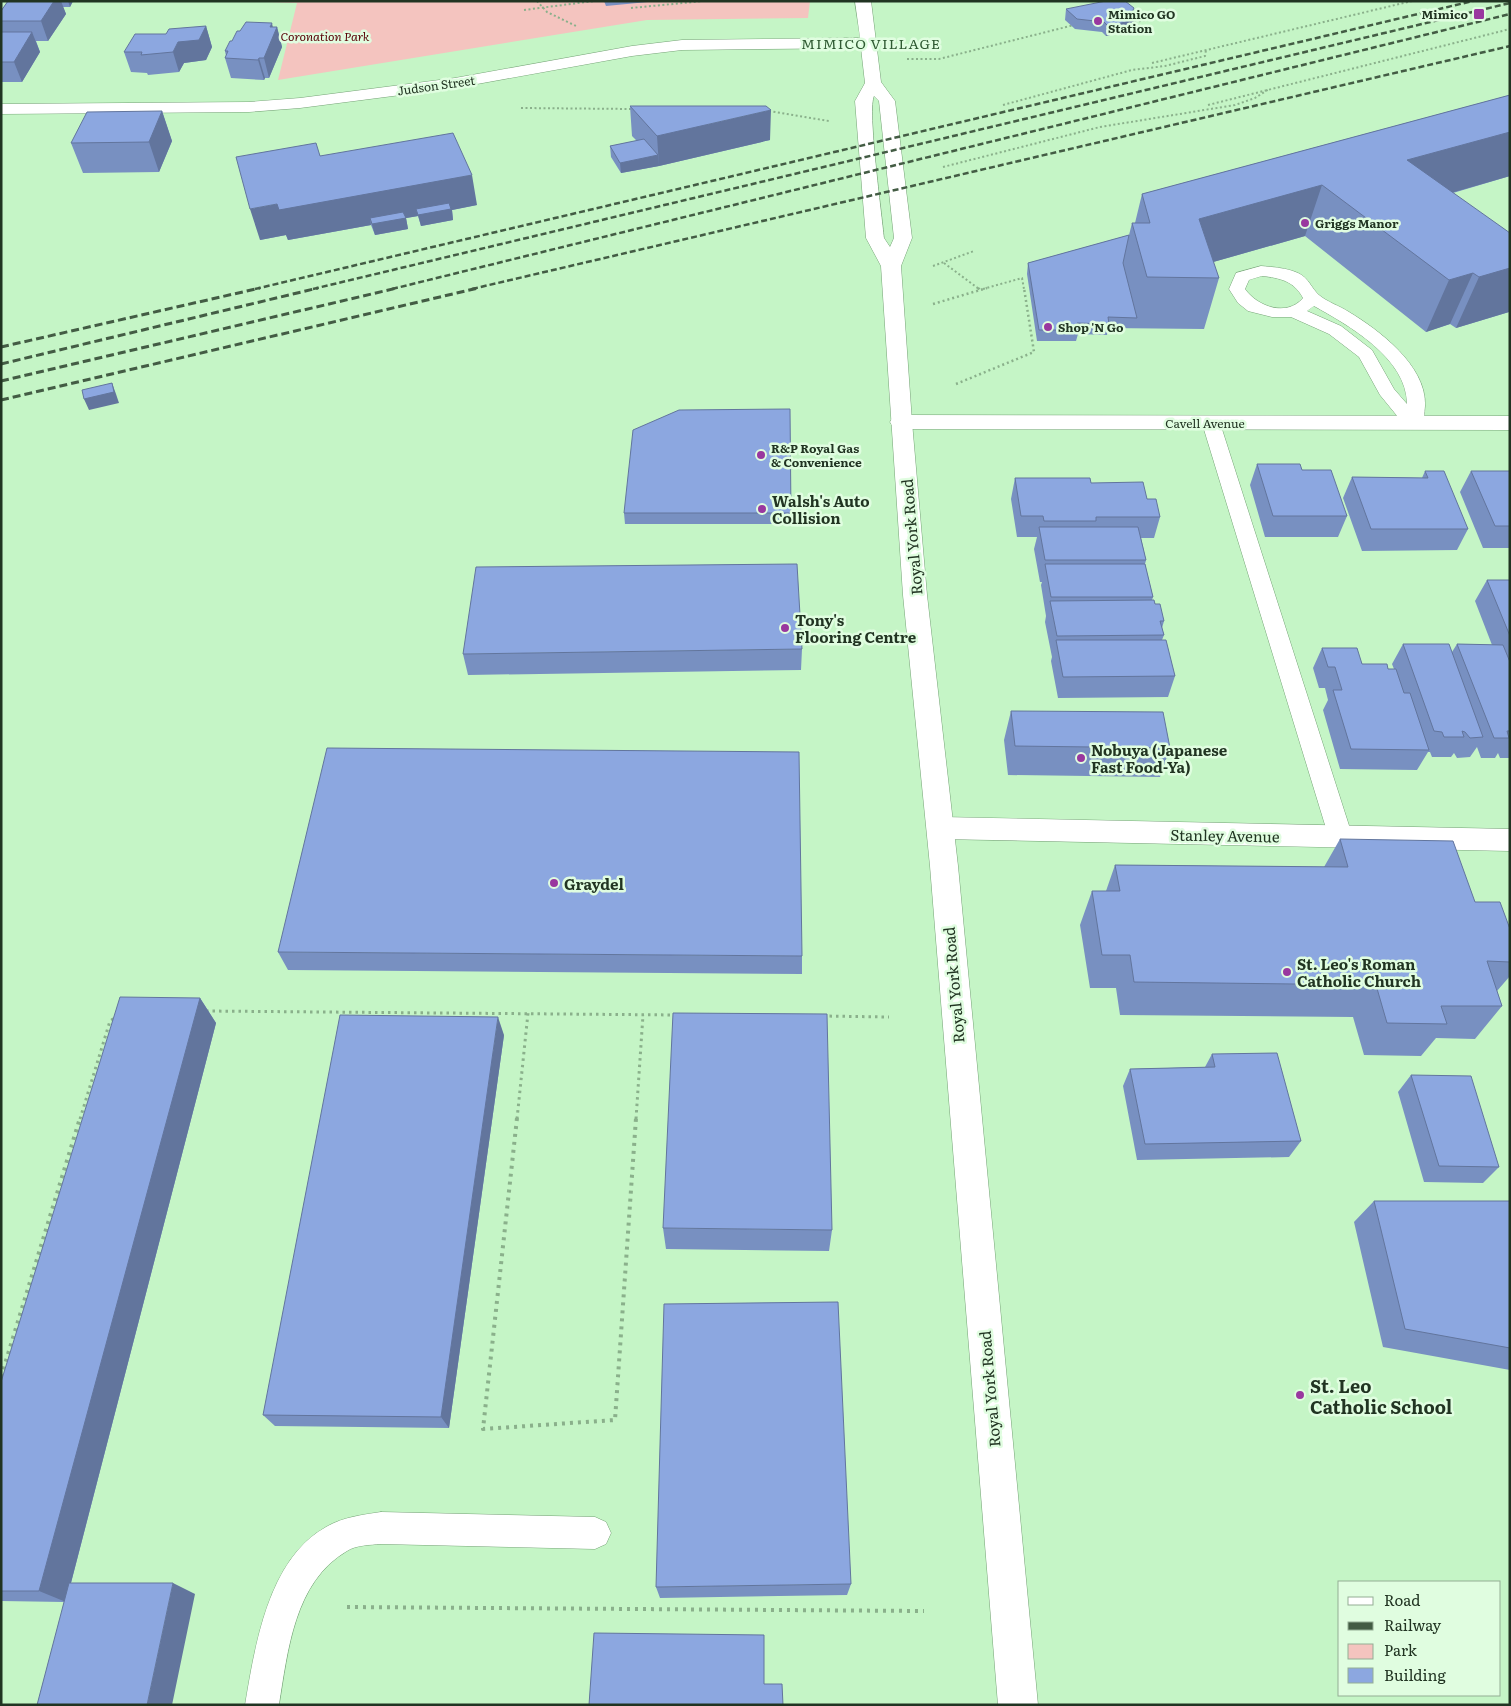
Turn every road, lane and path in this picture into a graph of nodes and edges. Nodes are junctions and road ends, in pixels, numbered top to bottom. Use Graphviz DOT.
graph roads {
  1 [pos="594,1"];
  2 [pos="704,1"];
  3 [pos="863,1"];
  4 [pos="1412,1"];
  5 [pos="538,2"];
  6 [pos="542,6"];
  7 [pos="631,8"];
  8 [pos="524,10"];
  9 [pos="1157,18"];
  10 [pos="1122,23"];
  11 [pos="1080,25"];
  12 [pos="584,29"];
  13 [pos="1510,29"];
  14 [pos="868,43"];
  15 [pos="1206,50"];
  16 [pos="901,59"];
  17 [pos="1152,63"];
  18 [pos="873,83"];
  19 [pos="1269,89"];
  20 [pos="1003,105"];
  21 [pos="1208,105"];
  22 [pos="517,108"];
  23 [pos="635,108"];
  24 [pos="1,109"];
  25 [pos="766,111"];
  26 [pos="835,122"];
  27 [pos="943,167"];
  28 [pos="974,250"];
  29 [pos="943,263"];
  30 [pos="891,266"];
  31 [pos="929,267"];
  32 [pos="980,290"];
  33 [pos="1312,298"];
  34 [pos="932,304"];
  35 [pos="1294,312"];
  36 [pos="948,388"];
  37 [pos="901,422"];
  38 [pos="1210,423"];
  39 [pos="1510,423"];
  40 [pos="1414,424"];
  41 [pos="940,828"];
  42 [pos="1341,838"];
  43 [pos="1510,840"];
  44 [pos="198,1011"];
  45 [pos="528,1013"];
  46 [pos="643,1014"];
  47 [pos="119,1015"];
  48 [pos="682,1015"];
  49 [pos="820,1016"];
  50 [pos="889,1016"];
  51 [pos="1,1377"];
  52 [pos="595,1533"];
  53 [pos="347,1607"];
  54 [pos="924,1611"];
  55 [pos="262,1705"];
  56 [pos="1018,1705"];
  1 -- 6 [label="path"];
  2 -- 7 [label="path"];
  3 -- 14 [label="main road, Royal York Road"];
  4 -- 15 [label="path"];
  5 -- 6 [label="path"];
  6 -- 8 [label="path"];
  6 -- 12 [label="path"];
  9 -- 10 [label="path"];
  11 -- 16 [label="path"];
  13 -- 19 [label="path"];
  14 -- 18 [label="main road, Royal York Road"];
  14 -- 24 [label="main road, Judson Street"];
  15 -- 17 [label="path"];
  15 -- 20 [label="path"];
  18 -- 30 [label="main road, Royal York Road"];
  18 -- 30 [label="main road, Royal York Road"];
  19 -- 21 [label="path"];
  19 -- 27 [label="path"];
  22 -- 23 [label="path"];
  25 -- 26 [label="path"];
  28 -- 29 [label="path"];
  29 -- 31 [label="path"];
  29 -- 32 [label="path"];
  30 -- 37 [label="main road, Royal York Road"];
  32 -- 34 [label="path"];
  32 -- 36 [label="path"];
  33 -- 35 [label="lane"];
  33 -- 35 [label="lane"];
  33 -- 40 [label="lane"];
  35 -- 40 [label="lane"];
  37 -- 38 [label="main road, Cavell Avenue"];
  37 -- 41 [label="main road, Royal York Road"];
  38 -- 40 [label="main road, Cavell Avenue"];
  38 -- 42 [label="lane"];
  39 -- 40 [label="main road, Cavell Avenue"];
  41 -- 42 [label="main road, Stanley Avenue"];
  41 -- 56 [label="main road, Royal York Road"];
  42 -- 43 [label="main road, Stanley Avenue"];
  44 -- 45 [label="path"];
  45 -- 46 [label="path"];
  45 -- 46 [label="path"];
  46 -- 48 [label="path"];
  47 -- 51 [label="path"];
  49 -- 50 [label="path"];
  52 -- 55 [label="lane"];
  53 -- 54 [label="path"];
}
